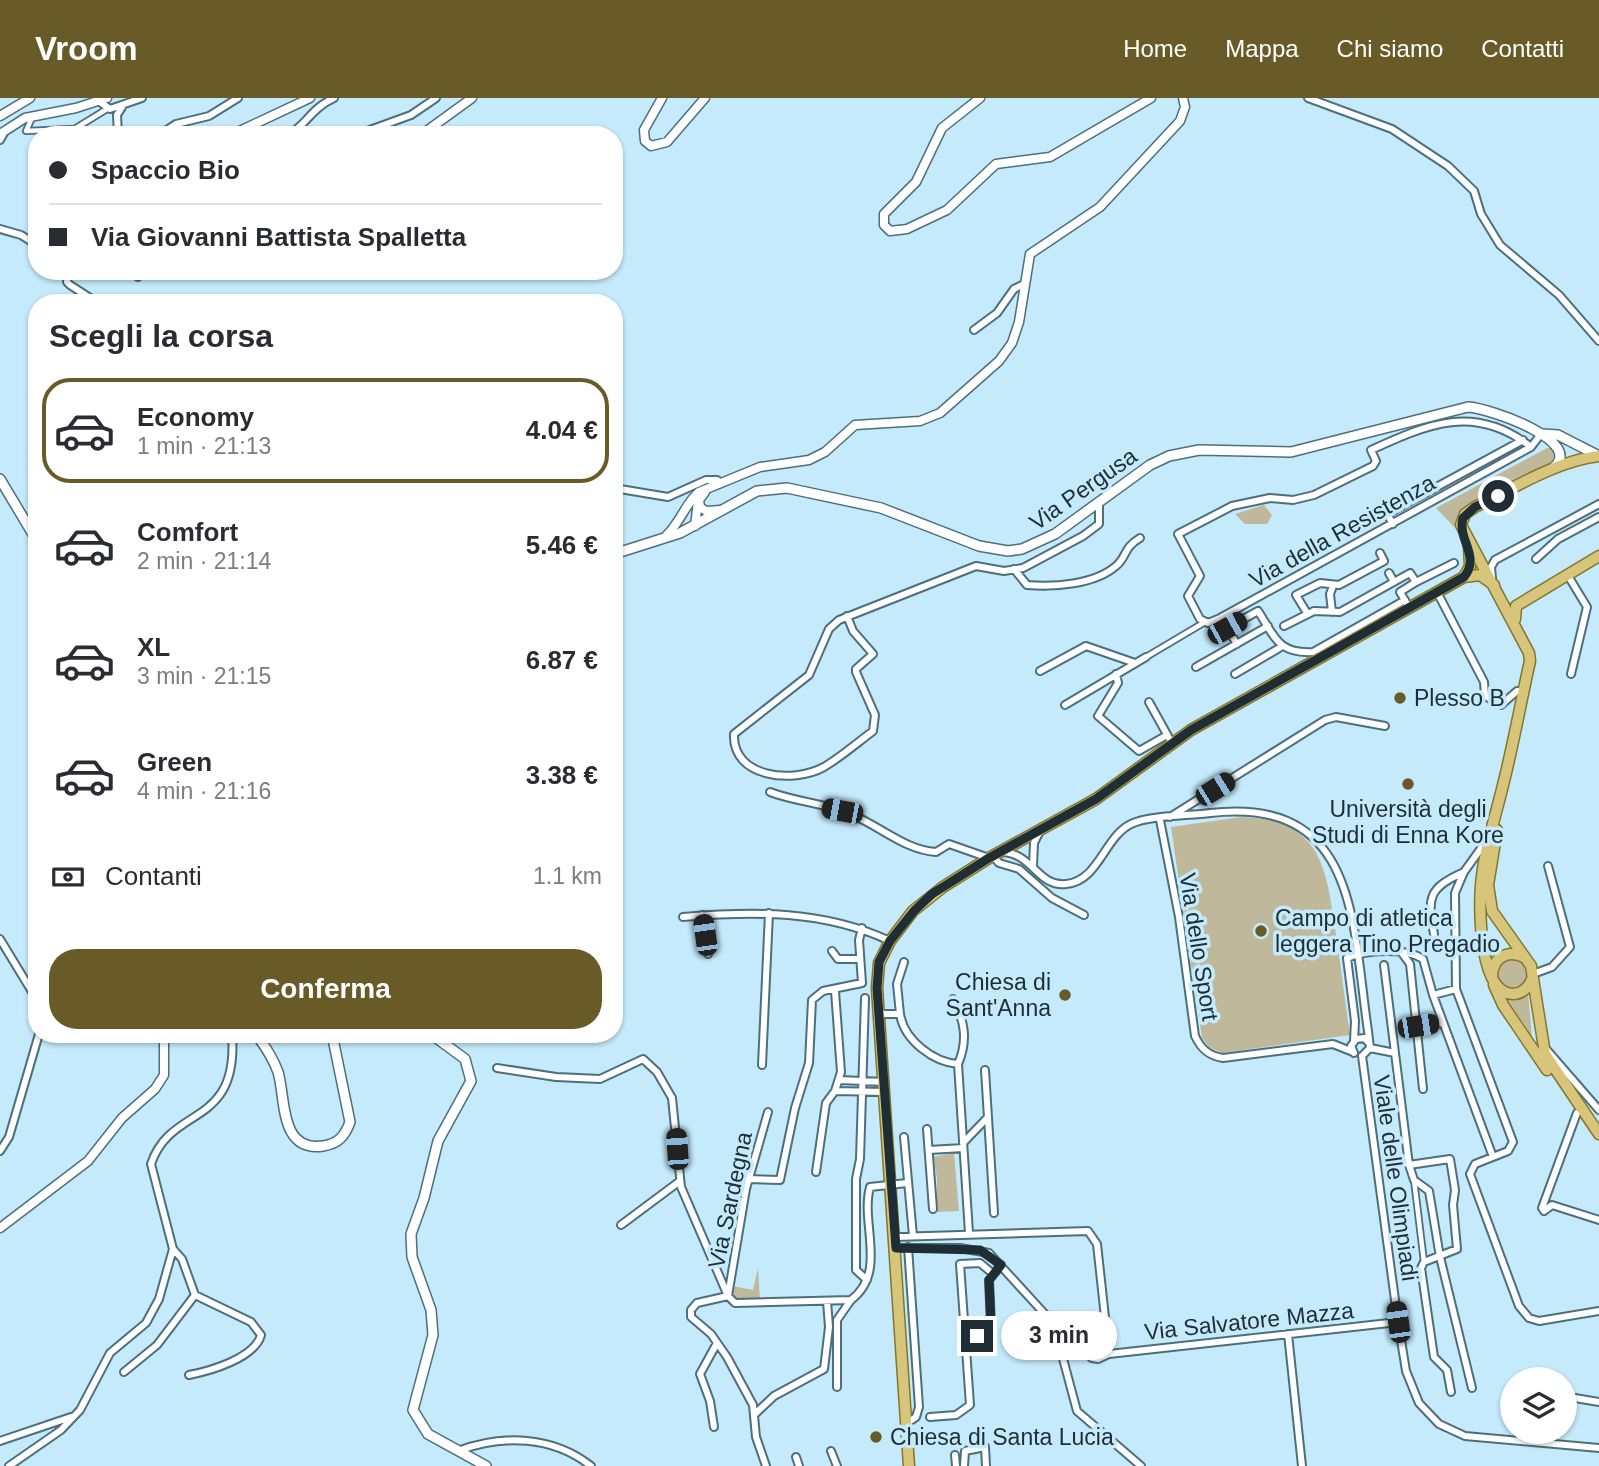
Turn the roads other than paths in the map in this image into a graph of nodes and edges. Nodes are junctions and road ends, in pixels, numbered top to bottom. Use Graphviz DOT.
graph roads {
  1 [pos="30,98"];
  2 [pos="142,98"];
  3 [pos="238,98"];
  4 [pos="310,98"];
  5 [pos="334,98"];
  6 [pos="436,98"];
  7 [pos="472,98"];
  8 [pos="662,98"];
  9 [pos="705,98"];
  10 [pos="980,98"];
  11 [pos="1151,98"];
  12 [pos="1183,98"];
  13 [pos="1308,98"];
  14 [pos="97,101"];
  15 [pos="122,107"];
  16 [pos="107,109"];
  17 [pos="0,116"];
  18 [pos="33,117"];
  19 [pos="28,126"];
  20 [pos="78,126"];
  21 [pos="118,126"];
  22 [pos="173,126"];
  23 [pos="250,126"];
  24 [pos="301,126"];
  25 [pos="381,126"];
  26 [pos="433,126"];
  27 [pos="3,132"];
  28 [pos="0,140"];
  29 [pos="0,229"];
  30 [pos="28,239"];
  31 [pos="67,280"];
  32 [pos="1024,284"];
  33 [pos="84,294"];
  34 [pos="974,330"];
  35 [pos="1599,341"];
  36 [pos="1541,434"];
  37 [pos="1523,440"];
  38 [pos="1531,447"];
  39 [pos="1599,456"];
  40 [pos="1548,472"];
  41 [pos="0,479"];
  42 [pos="722,483"];
  43 [pos="623,490"];
  44 [pos="707,490"];
  45 [pos="699,500"];
  46 [pos="1599,504"];
  47 [pos="1098,506"];
  48 [pos="687,510"];
  49 [pos="721,510"];
  50 [pos="1599,517"];
  51 [pos="1393,524"];
  52 [pos="28,526"];
  53 [pos="695,526"];
  54 [pos="665,538"];
  55 [pos="1140,538"];
  56 [pos="1469,543"];
  57 [pos="623,551"];
  58 [pos="1380,553"];
  59 [pos="1599,556"];
  60 [pos="1536,559"];
  61 [pos="1454,563"];
  62 [pos="1014,569"];
  63 [pos="1389,573"];
  64 [pos="1567,574"];
  65 [pos="1464,577"];
  66 [pos="1394,582"];
  67 [pos="1416,582"];
  68 [pos="1494,585"];
  69 [pos="1333,586"];
  70 [pos="1437,592"];
  71 [pos="1525,599"];
  72 [pos="1503,600"];
  73 [pos="1407,604"];
  74 [pos="1332,612"];
  75 [pos="1307,613"];
  76 [pos="846,616"];
  77 [pos="1205,622"];
  78 [pos="1284,625"];
  79 [pos="1268,626"];
  80 [pos="1517,626"];
  81 [pos="1237,644"];
  82 [pos="1281,647"];
  83 [pos="1146,657"];
  84 [pos="1135,663"];
  85 [pos="1196,667"];
  86 [pos="1040,671"];
  87 [pos="1116,674"];
  88 [pos="1235,674"];
  89 [pos="1572,674"];
  90 [pos="1524,691"];
  91 [pos="1149,702"];
  92 [pos="1065,705"];
  93 [pos="1385,726"];
  94 [pos="1169,739"];
  95 [pos="1504,781"];
  96 [pos="770,792"];
  97 [pos="1168,818"];
  98 [pos="1160,820"];
  99 [pos="1041,830"];
  100 [pos="1488,840"];
  101 [pos="1021,841"];
  102 [pos="1033,848"];
  103 [pos="994,855"];
  104 [pos="1021,855"];
  105 [pos="1033,866"];
  106 [pos="1548,866"];
  107 [pos="1464,872"];
  108 [pos="1488,885"];
  109 [pos="769,913"];
  110 [pos="702,915"];
  111 [pos="1084,915"];
  112 [pos="683,917"];
  113 [pos="862,928"];
  114 [pos="1434,934"];
  115 [pos="0,939"];
  116 [pos="890,941"];
  117 [pos="832,951"];
  118 [pos="1402,953"];
  119 [pos="708,954"];
  120 [pos="1357,954"];
  121 [pos="860,959"];
  122 [pos="1527,959"];
  123 [pos="904,962"];
  124 [pos="1384,965"];
  125 [pos="1532,976"];
  126 [pos="1493,979"];
  127 [pos="28,985"];
  128 [pos="1456,989"];
  129 [pos="835,991"];
  130 [pos="1433,995"];
  131 [pos="865,998"];
  132 [pos="953,999"];
  133 [pos="879,1014"];
  134 [pos="900,1014"];
  135 [pos="1442,1023"];
  136 [pos="1418,1026"];
  137 [pos="1354,1041"];
  138 [pos="36,1043"];
  139 [pos="164,1043"];
  140 [pos="232,1043"];
  141 [pos="261,1043"];
  142 [pos="334,1043"];
  143 [pos="443,1043"];
  144 [pos="1541,1043"];
  145 [pos="1370,1046"];
  146 [pos="1353,1052"];
  147 [pos="1395,1053"];
  148 [pos="1362,1056"];
  149 [pos="958,1064"];
  150 [pos="762,1065"];
  151 [pos="497,1068"];
  152 [pos="985,1070"];
  153 [pos="840,1080"];
  154 [pos="862,1081"];
  155 [pos="885,1087"];
  156 [pos="1423,1089"];
  157 [pos="835,1091"];
  158 [pos="863,1092"];
  159 [pos="1599,1110"];
  160 [pos="768,1112"];
  161 [pos="1577,1113"];
  162 [pos="988,1117"];
  163 [pos="928,1129"];
  164 [pos="1599,1134"];
  165 [pos="904,1137"];
  166 [pos="1599,1144"];
  167 [pos="963,1145"];
  168 [pos="929,1150"];
  169 [pos="0,1151"];
  170 [pos="1493,1157"];
  171 [pos="1409,1165"];
  172 [pos="816,1172"];
  173 [pos="750,1179"];
  174 [pos="1414,1180"];
  175 [pos="680,1181"];
  176 [pos="907,1183"];
  177 [pos="892,1184"];
  178 [pos="933,1209"];
  179 [pos="994,1213"];
  180 [pos="1599,1220"];
  181 [pos="621,1225"];
  182 [pos="0,1228"];
  183 [pos="969,1234"];
  184 [pos="915,1236"];
  185 [pos="896,1242"];
  186 [pos="908,1247"];
  187 [pos="918,1247"];
  188 [pos="173,1249"];
  189 [pos="1440,1257"];
  190 [pos="1424,1262"];
  191 [pos="1001,1265"];
  192 [pos="992,1273"];
  193 [pos="867,1280"];
  194 [pos="195,1294"];
  195 [pos="728,1296"];
  196 [pos="851,1300"];
  197 [pos="827,1301"];
  198 [pos="1599,1311"];
  199 [pos="1398,1322"];
  200 [pos="1053,1323"];
  201 [pos="1289,1334"];
  202 [pos="966,1341"];
  203 [pos="717,1343"];
  204 [pos="1109,1354"];
  205 [pos="124,1372"];
  206 [pos="189,1375"];
  207 [pos="837,1387"];
  208 [pos="1472,1388"];
  209 [pos="1451,1392"];
  210 [pos="1577,1398"];
  211 [pos="1599,1402"];
  212 [pos="755,1414"];
  213 [pos="72,1417"];
  214 [pos="930,1417"];
  215 [pos="907,1423"];
  216 [pos="714,1427"];
  217 [pos="0,1441"];
  218 [pos="1599,1448"];
  219 [pos="458,1451"];
  220 [pos="831,1451"];
  221 [pos="955,1455"];
  222 [pos="796,1457"];
  223 [pos="9,1466"];
  224 [pos="486,1466"];
  225 [pos="591,1466"];
  226 [pos="765,1466"];
  227 [pos="799,1466"];
  228 [pos="837,1466"];
  229 [pos="909,1466"];
  230 [pos="956,1466"];
  231 [pos="964,1466"];
  232 [pos="986,1466"];
  233 [pos="1141,1466"];
  234 [pos="1302,1466"];
  1 -- 17 [label="street"];
  2 -- 15 [label="street"];
  3 -- 22 [label="street"];
  4 -- 23 [label="street"];
  5 -- 24 [label="street"];
  6 -- 25 [label="street"];
  7 -- 26 [label="street"];
  8 -- 9 [label="street"];
  10 -- 11 [label="street"];
  12 -- 32 [label="street"];
  13 -- 35 [label="street"];
  14 -- 16 [label="street"];
  14 -- 18 [label="street"];
  15 -- 16 [label="street"];
  15 -- 21 [label="street"];
  16 -- 20 [label="street"];
  18 -- 19 [label="street"];
  18 -- 27 [label="street"];
  27 -- 28 [label="street"];
  29 -- 30 [label="street"];
  31 -- 33 [label="street"];
  32 -- 34 [label="street"];
  32 -- 42 [label="street"];
  36 -- 38 [label="street, Via della Resistenza"];
  36 -- 39 [label="main road, Via Pergusa"];
  36 -- 40 [label="main road"];
  36 -- 47 [label="main road, Via Pergusa"];
  37 -- 38 [label="street, Via della Resistenza"];
  37 -- 51 [label="street"];
  37 -- 77 [label="street, Via della Resistenza"];
  38 -- 51 [label="street, Via della Resistenza"];
  39 -- 40 [label="main road"];
  40 -- 56 [label="main road"];
  41 -- 52 [label="main road"];
  42 -- 43 [label="street"];
  42 -- 44 [label="street"];
  44 -- 45 [label="street"];
  44 -- 48 [label="street"];
  45 -- 49 [label="street"];
  45 -- 53 [label="street"];
  46 -- 68 [label="street"];
  47 -- 49 [label="main road, Via Pergusa"];
  47 -- 62 [label="street"];
  48 -- 53 [label="street"];
  48 -- 54 [label="street"];
  49 -- 53 [label="main road, Via Pergusa"];
  50 -- 60 [label="street"];
  51 -- 77 [label="street, Via della Resistenza"];
  53 -- 54 [label="main road, Via Pergusa"];
  54 -- 57 [label="main road, Via Pergusa"];
  55 -- 62 [label="street"];
  56 -- 65 [label="main road"];
  56 -- 68 [label="main road"];
  58 -- 69 [label="street"];
  59 -- 64 [label="main road"];
  61 -- 67 [label="street"];
  62 -- 76 [label="street"];
  63 -- 66 [label="street"];
  64 -- 71 [label="main road"];
  64 -- 89 [label="street"];
  65 -- 68 [label="main road"];
  65 -- 70 [label="main road"];
  66 -- 67 [label="street"];
  66 -- 74 [label="street"];
  67 -- 73 [label="street"];
  68 -- 72 [label="main road"];
  69 -- 74 [label="street"];
  69 -- 75 [label="street"];
  70 -- 73 [label="main road"];
  70 -- 90 [label="street"];
  71 -- 72 [label="main road"];
  71 -- 80 [label="main road"];
  72 -- 80 [label="main road"];
  73 -- 82 [label="street"];
  73 -- 94 [label="main road"];
  74 -- 75 [label="street"];
  75 -- 78 [label="street"];
  76 -- 76 [label="street"];
  77 -- 83 [label="street"];
  79 -- 81 [label="street"];
  79 -- 81 [label="street"];
  79 -- 82 [label="street"];
  80 -- 90 [label="main road"];
  81 -- 85 [label="street"];
  82 -- 88 [label="street"];
  83 -- 84 [label="street"];
  84 -- 86 [label="street"];
  84 -- 87 [label="street"];
  87 -- 92 [label="street"];
  87 -- 94 [label="street"];
  90 -- 95 [label="main road"];
  91 -- 94 [label="street"];
  93 -- 97 [label="street"];
  94 -- 99 [label="main road"];
  95 -- 100 [label="main road"];
  95 -- 108 [label="main road"];
  96 -- 103 [label="street"];
  97 -- 98 [label="street, Viale delle Olimpiadi"];
  97 -- 120 [label="street, Viale delle Olimpiadi"];
  98 -- 105 [label="street, Viale delle Olimpiadi"];
  98 -- 146 [label="street, Via dello Sport"];
  99 -- 101 [label="main road"];
  99 -- 102 [label="street"];
  100 -- 107 [label="street"];
  100 -- 108 [label="street"];
  100 -- 126 [label="main road"];
  101 -- 102 [label="street"];
  101 -- 103 [label="main road"];
  101 -- 104 [label="street, Viale delle Olimpiadi"];
  102 -- 105 [label="street"];
  103 -- 104 [label="street"];
  103 -- 111 [label="street"];
  103 -- 116 [label="main road"];
  104 -- 105 [label="street, Viale delle Olimpiadi"];
  106 -- 125 [label="street"];
  107 -- 114 [label="street"];
  107 -- 128 [label="street"];
  108 -- 122 [label="main road"];
  109 -- 110 [label="street"];
  109 -- 113 [label="street"];
  109 -- 150 [label="street"];
  110 -- 112 [label="street"];
  110 -- 119 [label="street"];
  113 -- 116 [label="street"];
  113 -- 121 [label="street"];
  115 -- 127 [label="street"];
  116 -- 133 [label="main road"];
  117 -- 121 [label="street"];
  118 -- 120 [label="street"];
  118 -- 130 [label="street"];
  118 -- 136 [label="street"];
  120 -- 137 [label="street, Viale delle Olimpiadi"];
  120 -- 145 [label="street, Viale delle Olimpiadi"];
  121 -- 129 [label="street"];
  122 -- 125 [label="main road"];
  122 -- 126 [label="main road"];
  123 -- 134 [label="street"];
  124 -- 147 [label="street"];
  125 -- 126 [label="main road"];
  125 -- 144 [label="main road"];
  126 -- 161 [label="main road"];
  128 -- 130 [label="street"];
  128 -- 170 [label="street"];
  129 -- 153 [label="street"];
  129 -- 173 [label="street"];
  130 -- 135 [label="street"];
  131 -- 154 [label="street"];
  132 -- 149 [label="street"];
  133 -- 134 [label="street"];
  133 -- 155 [label="main road"];
  134 -- 149 [label="street"];
  135 -- 136 [label="street"];
  135 -- 170 [label="street"];
  136 -- 156 [label="street"];
  137 -- 145 [label="street"];
  137 -- 146 [label="street"];
  138 -- 169 [label="street"];
  139 -- 182 [label="street"];
  140 -- 188 [label="street"];
  141 -- 142 [label="main road"];
  143 -- 219 [label="main road"];
  144 -- 159 [label="street"];
  144 -- 164 [label="main road"];
  145 -- 147 [label="street"];
  145 -- 148 [label="street"];
  146 -- 148 [label="street"];
  147 -- 171 [label="street"];
  148 -- 199 [label="street, Viale delle Olimpiadi"];
  149 -- 167 [label="street"];
  151 -- 175 [label="street"];
  152 -- 162 [label="street"];
  153 -- 154 [label="street"];
  153 -- 157 [label="street"];
  154 -- 155 [label="street"];
  154 -- 158 [label="street"];
  155 -- 158 [label="street"];
  155 -- 177 [label="main road"];
  157 -- 158 [label="street"];
  157 -- 172 [label="street"];
  158 -- 193 [label="street"];
  160 -- 173 [label="street, Via Sardegna"];
  161 -- 166 [label="main road"];
  161 -- 180 [label="street"];
  162 -- 167 [label="street"];
  162 -- 179 [label="street"];
  163 -- 168 [label="street"];
  165 -- 176 [label="street"];
  167 -- 168 [label="street"];
  167 -- 183 [label="street"];
  168 -- 178 [label="street"];
  170 -- 198 [label="street"];
  171 -- 174 [label="street"];
  171 -- 189 [label="street"];
  173 -- 195 [label="street, Via Sardegna"];
  174 -- 189 [label="street"];
  174 -- 190 [label="street"];
  175 -- 181 [label="street"];
  175 -- 195 [label="street"];
  176 -- 177 [label="street"];
  176 -- 184 [label="street"];
  177 -- 185 [label="main road"];
  177 -- 193 [label="street"];
  183 -- 184 [label="street"];
  183 -- 204 [label="street"];
  184 -- 185 [label="street"];
  184 -- 187 [label="street"];
  185 -- 186 [label="street"];
  185 -- 215 [label="main road"];
  186 -- 187 [label="street"];
  186 -- 215 [label="street"];
  187 -- 191 [label="street"];
  188 -- 194 [label="street"];
  188 -- 213 [label="street"];
  189 -- 190 [label="street"];
  189 -- 208 [label="street"];
  190 -- 209 [label="street"];
  191 -- 192 [label="street"];
  191 -- 200 [label="street"];
  192 -- 202 [label="street"];
  192 -- 202 [label="street"];
  193 -- 196 [label="street"];
  194 -- 205 [label="street"];
  194 -- 206 [label="street"];
  195 -- 197 [label="street, Via Sardegna"];
  195 -- 203 [label="street"];
  196 -- 197 [label="street, Via Sardegna"];
  196 -- 207 [label="street"];
  197 -- 212 [label="street"];
  199 -- 201 [label="street, Via Salvatore Mazza"];
  199 -- 218 [label="street, Viale delle Olimpiadi"];
  200 -- 204 [label="street, Via Salvatore Mazza"];
  200 -- 233 [label="street"];
  201 -- 204 [label="street, Via Salvatore Mazza"];
  201 -- 234 [label="street"];
  202 -- 214 [label="street"];
  203 -- 212 [label="street"];
  203 -- 216 [label="street"];
  210 -- 211 [label="street"];
  212 -- 226 [label="street"];
  213 -- 217 [label="street"];
  213 -- 223 [label="street"];
  215 -- 229 [label="main road"];
  219 -- 224 [label="main road"];
  219 -- 225 [label="street"];
  220 -- 228 [label="street"];
  221 -- 230 [label="street"];
  222 -- 227 [label="street"];
  231 -- 232 [label="street"];
}
